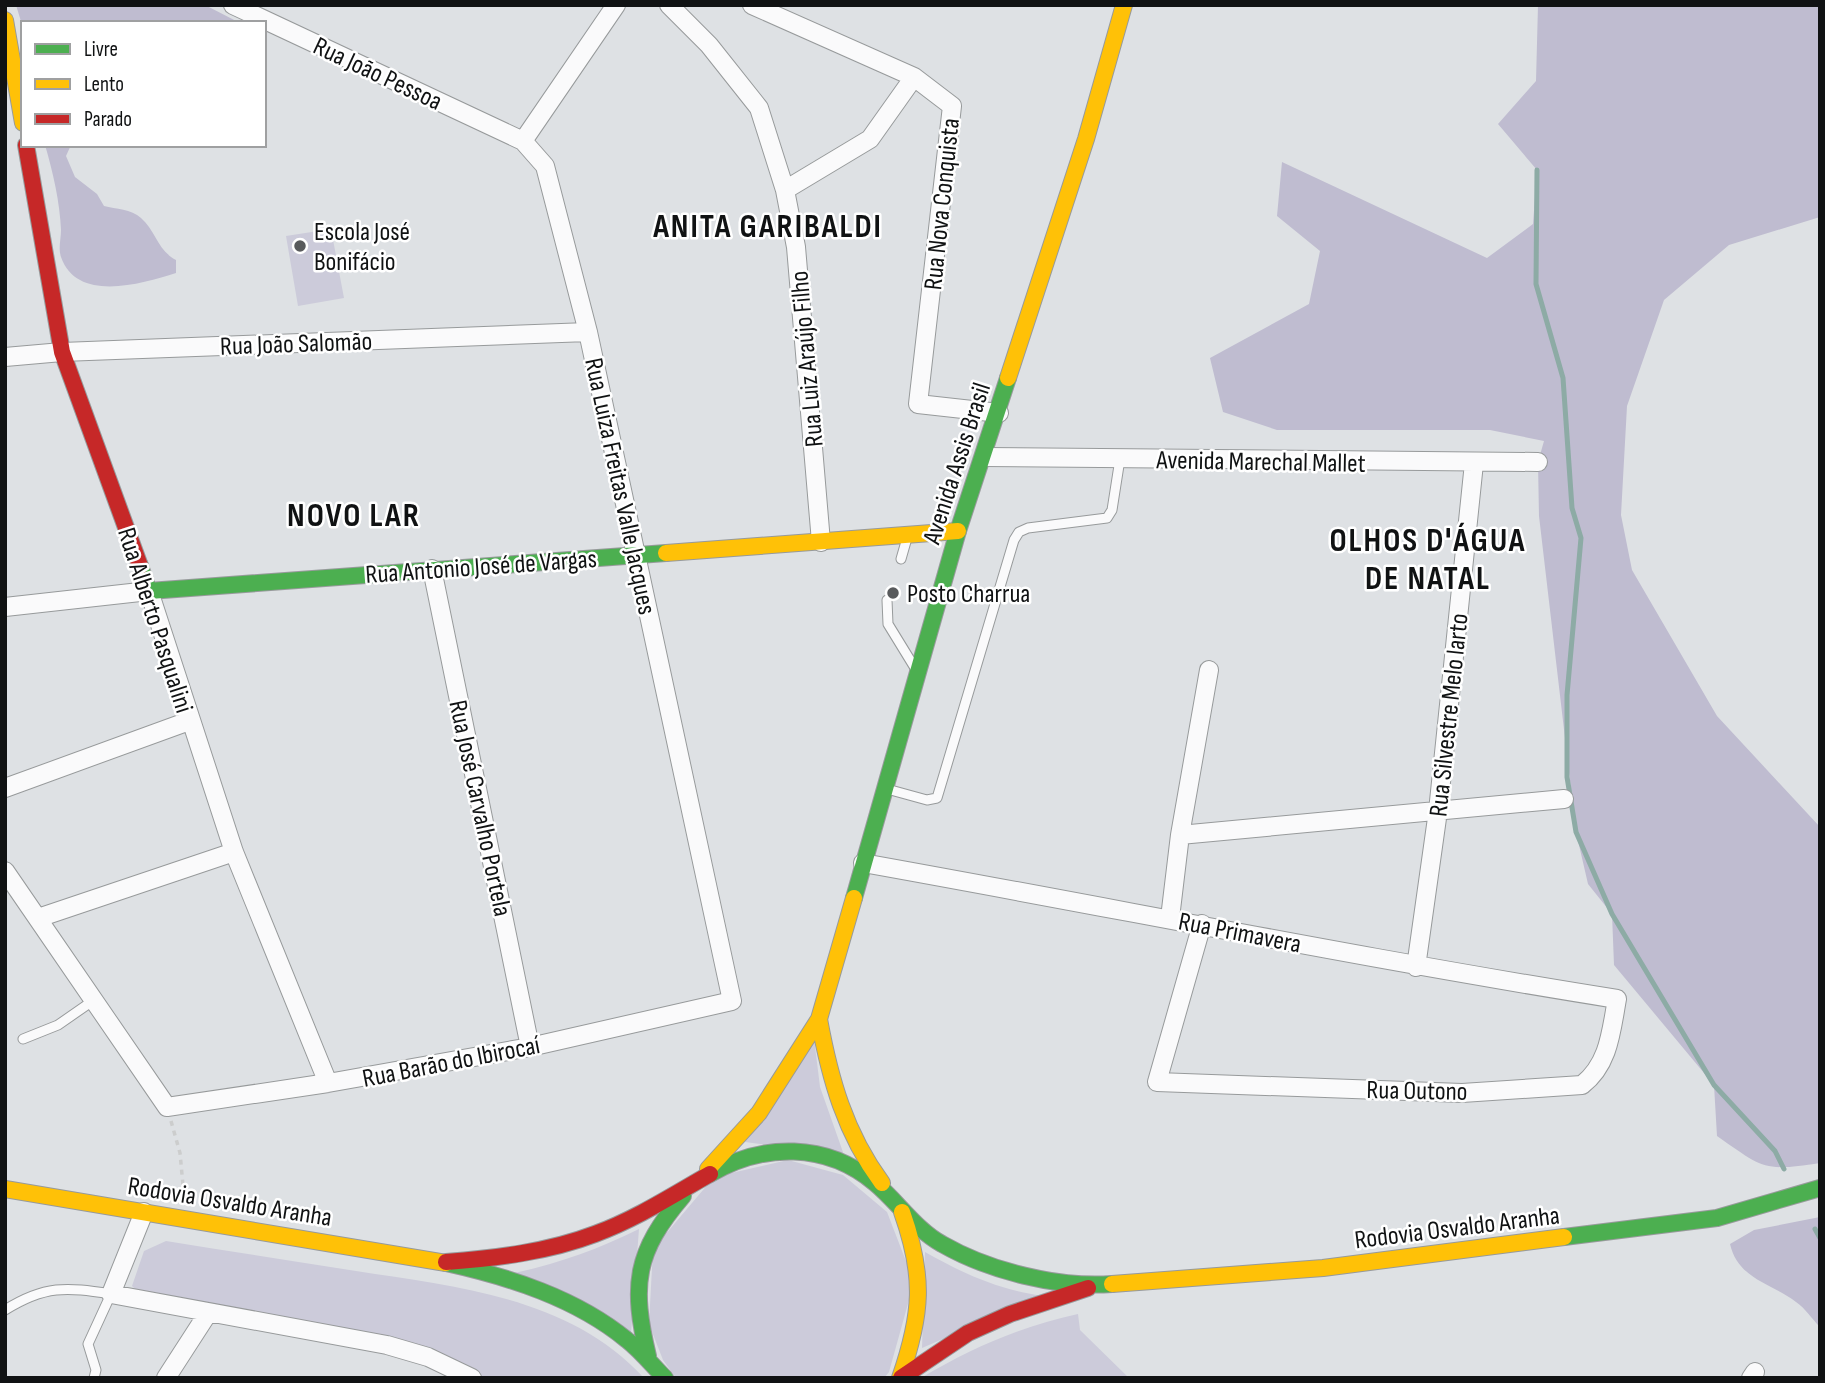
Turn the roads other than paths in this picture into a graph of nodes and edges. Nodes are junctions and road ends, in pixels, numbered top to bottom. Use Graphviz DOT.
graph roads {
  1 [pos="233,5"];
  2 [pos="615,5"];
  3 [pos="670,5"];
  4 [pos="752,5"];
  5 [pos="1124,5"];
  6 [pos="5,20"];
  7 [pos="914,78"];
  8 [pos="21,112"];
  9 [pos="523,141"];
  10 [pos="26,147"];
  11 [pos="785,190"];
  12 [pos="588,332"];
  13 [pos="62,352"];
  14 [pos="5,357"];
  15 [pos="999,413"];
  16 [pos="984,457"];
  17 [pos="1120,459"];
  18 [pos="1538,462"];
  19 [pos="1474,463"];
  20 [pos="958,531"];
  21 [pos="908,535"];
  22 [pos="821,542"];
  23 [pos="636,556"];
  24 [pos="901,559"];
  25 [pos="432,569"];
  26 [pos="149,590"];
  27 [pos="887,600"];
  28 [pos="5,607"];
  29 [pos="1209,670"];
  30 [pos="918,672"];
  31 [pos="189,721"];
  32 [pos="5,788"];
  33 [pos="885,788"];
  34 [pos="1564,799"];
  35 [pos="1438,811"];
  36 [pos="1180,835"];
  37 [pos="234,852"];
  38 [pos="863,863"];
  39 [pos="5,871"];
  40 [pos="38,918"];
  41 [pos="1170,918"];
  42 [pos="1202,925"];
  43 [pos="1416,967"];
  44 [pos="1617,999"];
  45 [pos="94,1000"];
  46 [pos="732,1001"];
  47 [pos="819,1019"];
  48 [pos="23,1039"];
  49 [pos="530,1047"];
  50 [pos="328,1083"];
  51 [pos="695,1182"];
  52 [pos="1820,1188"];
  53 [pos="5,1189"];
  54 [pos="898,1201"];
  55 [pos="144,1212"];
  56 [pos="446,1262"];
  57 [pos="1096,1285"];
  58 [pos="111,1294"];
  59 [pos="5,1310"];
  60 [pos="208,1313"];
  61 [pos="648,1356"];
  62 [pos="94,1378"];
  63 [pos="166,1378"];
  64 [pos="472,1378"];
  65 [pos="665,1378"];
  66 [pos="901,1378"];
  1 -- 9 [label="street, Rua João Pessoa"];
  2 -- 9 [label="street"];
  3 -- 11 [label="street, Rua Luiz Araújo Filho"];
  4 -- 7 [label="street, Rua Nova Conquista"];
  5 -- 15 [label="main road, Avenida Assis Brasil"];
  6 -- 8 [label="main road"];
  7 -- 11 [label="street"];
  7 -- 15 [label="street, Rua Nova Conquista"];
  9 -- 12 [label="street, Rua Luiza Freitas Valle Jacques"];
  10 -- 13 [label="main road, Rua Alberto Pasqualini"];
  11 -- 22 [label="street, Rua Luiz Araújo Filho"];
  12 -- 13 [label="street, Rua João Salomão"];
  12 -- 23 [label="street, Rua Luiza Freitas Valle Jacques"];
  13 -- 14 [label="street, Rua João Salomão"];
  13 -- 26 [label="main road, Rua Alberto Pasqualini"];
  15 -- 16 [label="main road, Avenida Assis Brasil"];
  16 -- 17 [label="street, Avenida Marechal Mallet"];
  16 -- 20 [label="main road, Avenida Assis Brasil"];
  17 -- 19 [label="street, Avenida Marechal Mallet"];
  17 -- 33 [label="lane"];
  18 -- 19 [label="street, Avenida Marechal Mallet"];
  19 -- 35 [label="street, Rua Silvestre Melo Iarto"];
  20 -- 21 [label="main road, Rua Antonio José de Vargas"];
  20 -- 30 [label="main road, Avenida Assis Brasil"];
  21 -- 22 [label="main road, Rua Antonio José de Vargas"];
  21 -- 24 [label="lane"];
  22 -- 23 [label="main road, Rua Antonio José de Vargas"];
  23 -- 25 [label="main road, Rua Antonio José de Vargas"];
  23 -- 46 [label="street, Rua Luiza Freitas Valle Jacques"];
  25 -- 26 [label="main road, Rua Antonio José de Vargas"];
  25 -- 49 [label="street, Rua José Carvalho Portela"];
  26 -- 28 [label="street, Rua Antonio José de Vargas"];
  26 -- 31 [label="street, Rua Alberto Pasqualini"];
  27 -- 30 [label="lane"];
  29 -- 36 [label="street"];
  30 -- 33 [label="main road, Avenida Assis Brasil"];
  31 -- 32 [label="street"];
  31 -- 37 [label="street, Rua Alberto Pasqualini"];
  33 -- 38 [label="main road, Avenida Assis Brasil"];
  34 -- 35 [label="street"];
  35 -- 36 [label="street"];
  35 -- 43 [label="street, Rua Silvestre Melo Iarto"];
  36 -- 41 [label="street"];
  37 -- 40 [label="street"];
  37 -- 50 [label="street, Rua Alberto Pasqualini"];
  38 -- 41 [label="street, Rua Primavera"];
  38 -- 47 [label="main road, Avenida Assis Brasil"];
  39 -- 40 [label="street"];
  40 -- 45 [label="street"];
  41 -- 42 [label="street, Rua Primavera"];
  42 -- 43 [label="street, Rua Primavera"];
  42 -- 44 [label="street, Rua Outono"];
  43 -- 44 [label="street, Rua Primavera"];
  45 -- 48 [label="lane"];
  45 -- 50 [label="street, Rua Barão do Ibirocaí"];
  46 -- 49 [label="street, Rua Barão do Ibirocaí"];
  47 -- 51 [label="main road, Avenida Assis Brasil"];
  47 -- 54 [label="main road, Avenida Assis Brasil"];
  49 -- 50 [label="street, Rua Barão do Ibirocaí"];
  51 -- 54 [label="main road"];
  51 -- 56 [label="main road"];
  51 -- 61 [label="main road, Avenida Assis Brasil"];
  52 -- 57 [label="main road, Rodovia Osvaldo Aranha"];
  53 -- 55 [label="main road, Rodovia Osvaldo Aranha"];
  54 -- 57 [label="main road"];
  54 -- 66 [label="main road"];
  55 -- 56 [label="main road, Rodovia Osvaldo Aranha"];
  55 -- 58 [label="street"];
  56 -- 61 [label="main road"];
  57 -- 66 [label="main road"];
  58 -- 59 [label="lane"];
  58 -- 60 [label="street"];
  58 -- 62 [label="lane"];
  60 -- 63 [label="street"];
  60 -- 64 [label="street"];
  61 -- 65 [label="main road"];
}
